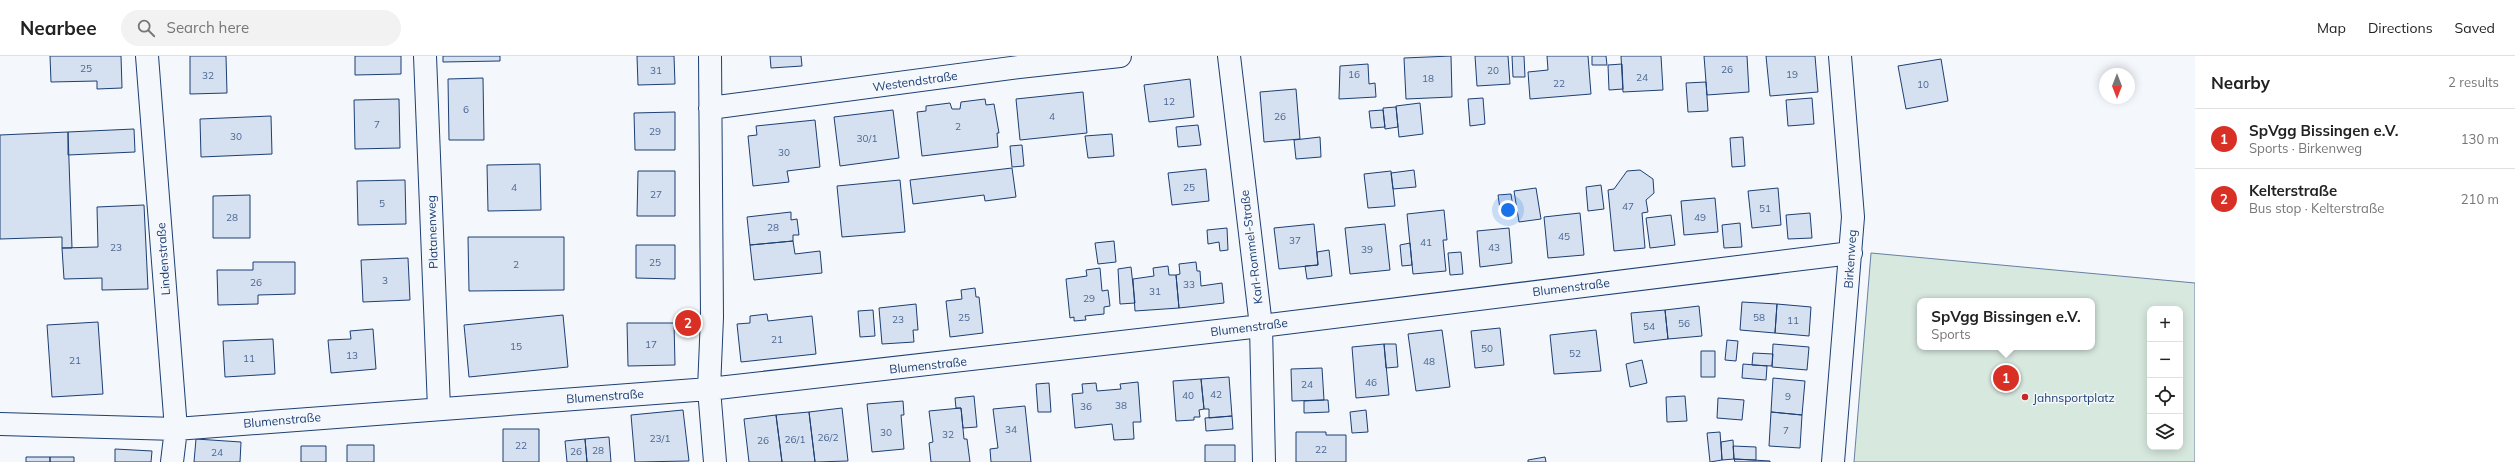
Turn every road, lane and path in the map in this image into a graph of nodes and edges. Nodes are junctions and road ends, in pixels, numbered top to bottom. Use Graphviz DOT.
graph roads {
  1 [pos="147,56"];
  2 [pos="425,56"];
  3 [pos="710,56"];
  4 [pos="1120,56"];
  5 [pos="1230,56"];
  6 [pos="1840,56"];
  7 [pos="1019,61"];
  8 [pos="710,108"];
  9 [pos="1851,253"];
  10 [pos="1261,326"];
  11 [pos="709,389"];
  12 [pos="439,408"];
  13 [pos="0,424"];
  14 [pos="176,428"];
  15 [pos="172,462"];
  16 [pos="715,462"];
  17 [pos="1264,462"];
  18 [pos="1833,462"];
  1 -- 14 [label="street, Lindenstraße"];
  2 -- 12 [label="street, Platanenweg"];
  3 -- 8 [label="street"];
  4 -- 7 [label="street, Westendstraße"];
  5 -- 10 [label="street, Karl-Rommel-Straße"];
  6 -- 9 [label="street, Birkenweg"];
  7 -- 8 [label="street, Westendstraße"];
  8 -- 11 [label="street"];
  9 -- 10 [label="street, Blumenstraße"];
  9 -- 18 [label="street, Birkenweg"];
  10 -- 11 [label="street, Blumenstraße"];
  10 -- 17 [label="street, Karl-Rommel-Straße"];
  11 -- 12 [label="street, Blumenstraße"];
  11 -- 16 [label="street"];
  12 -- 14 [label="street, Blumenstraße"];
  13 -- 14 [label="street, Blumenstraße"];
  14 -- 15 [label="street, Lindenstraße"];
}
